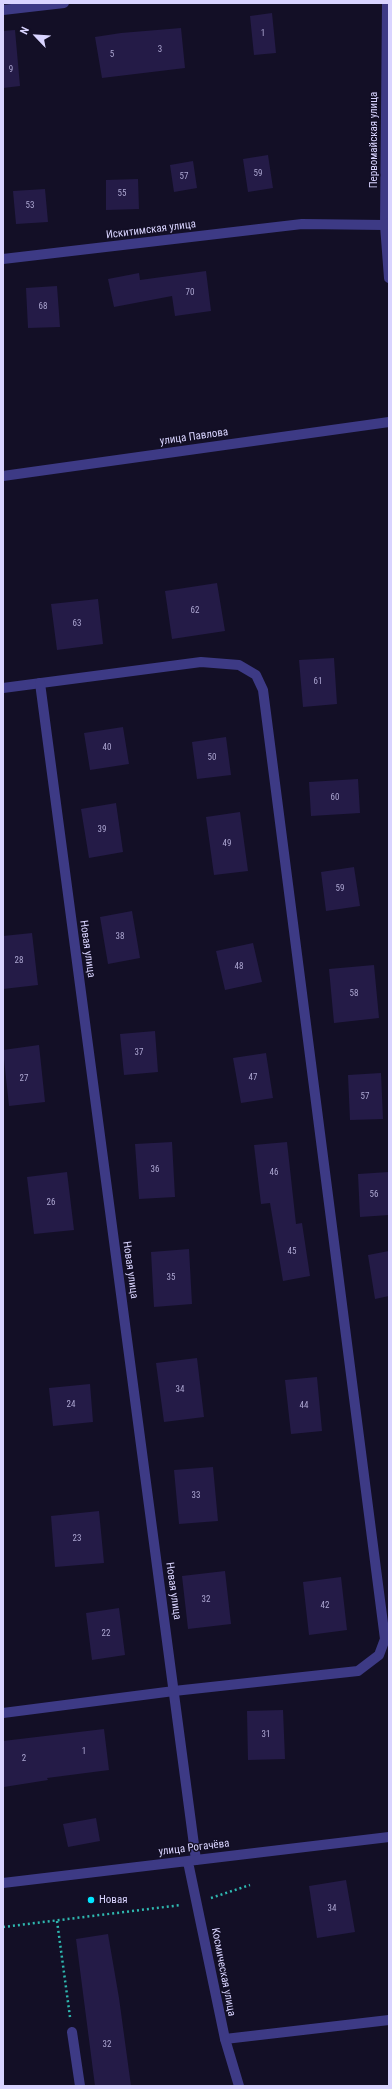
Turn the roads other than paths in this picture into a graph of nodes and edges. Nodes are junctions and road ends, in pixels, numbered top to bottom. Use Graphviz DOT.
graph roads {
  1 [pos="64,3"];
  2 [pos="387,3"];
  3 [pos="3,10"];
  4 [pos="387,224"];
  5 [pos="3,259"];
  6 [pos="389,278"];
  7 [pos="389,422"];
  8 [pos="3,476"];
  9 [pos="40,683"];
  10 [pos="3,688"];
  11 [pos="174,1691"];
  12 [pos="3,1713"];
  13 [pos="389,1837"];
  14 [pos="192,1861"];
  15 [pos="3,1883"];
  16 [pos="389,2020"];
  17 [pos="72,2032"];
  18 [pos="224,2039"];
  19 [pos="80,2086"];
  20 [pos="239,2086"];
  1 -- 3 [label="street"];
  2 -- 4 [label="street, Первомайская улица"];
  4 -- 5 [label="street, Искитимская улица"];
  4 -- 6 [label="street, Первомайская улица"];
  7 -- 8 [label="street, улица Павлова"];
  9 -- 10 [label="street"];
  9 -- 11 [label="street, Новая улица"];
  9 -- 11 [label="street"];
  11 -- 12 [label="street"];
  11 -- 14 [label="street, Новая улица"];
  13 -- 14 [label="street, улица Рогачёва"];
  14 -- 15 [label="street, улица Рогачёва"];
  14 -- 18 [label="street, Космическая улица"];
  16 -- 18 [label="street"];
  17 -- 19 [label="street"];
  18 -- 20 [label="street, Космическая улица"];
}
